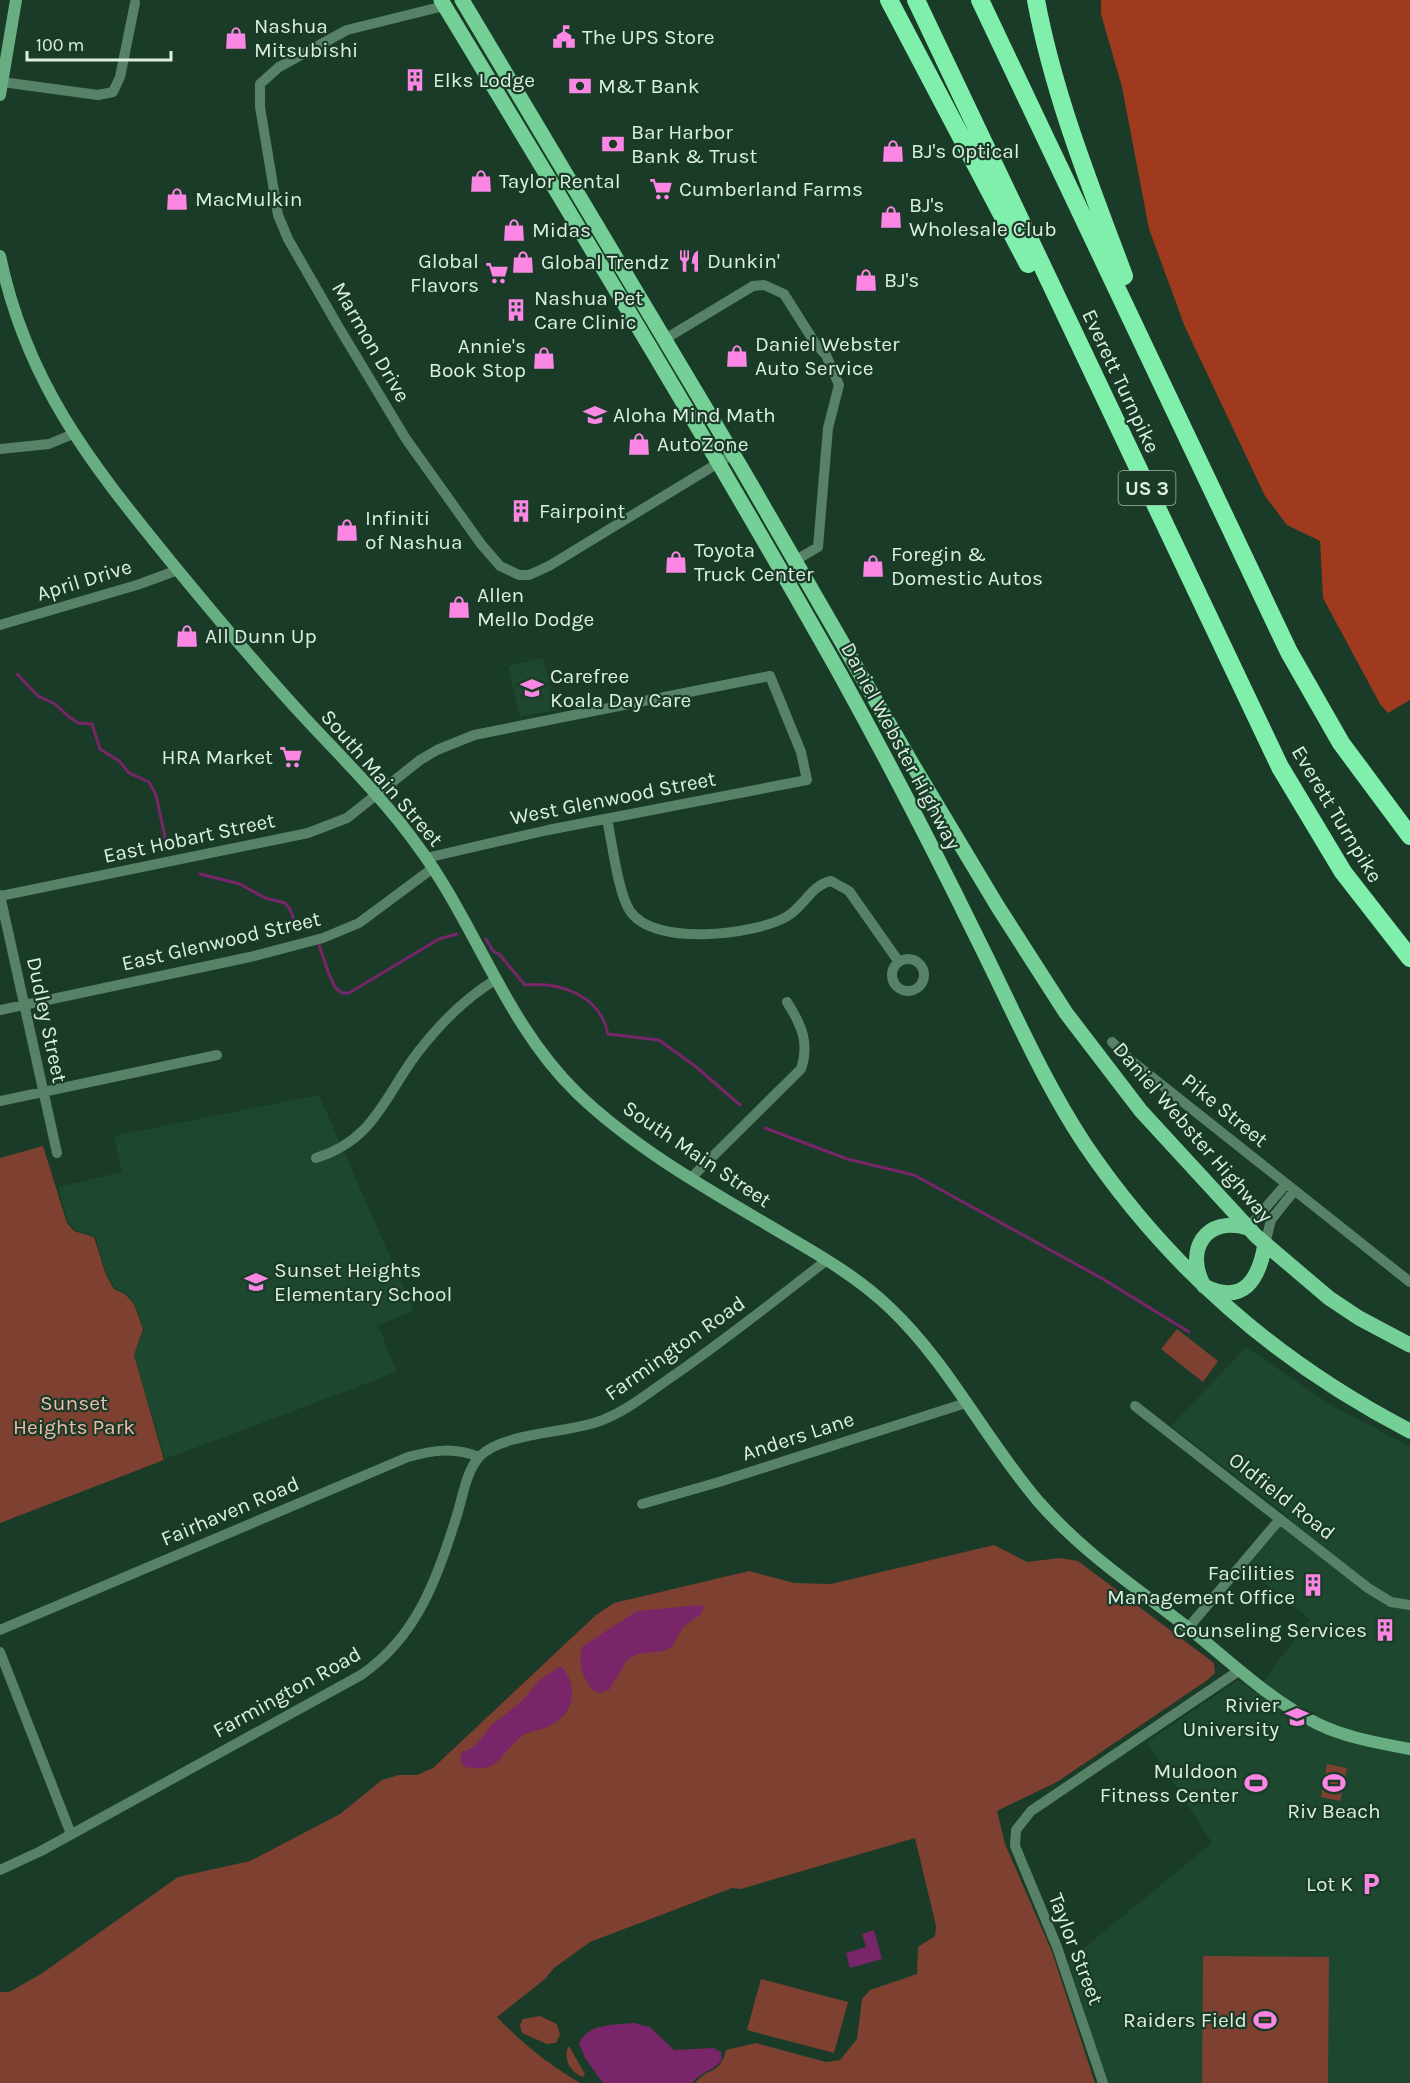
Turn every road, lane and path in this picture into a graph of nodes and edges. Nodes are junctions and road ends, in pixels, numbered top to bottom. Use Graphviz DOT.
graph roads {
  1 [pos="16,0"];
  2 [pos="462,0"];
  3 [pos="889,0"];
  4 [pos="916,0"];
  5 [pos="980,0"];
  6 [pos="1036,0"];
  7 [pos="135,3"];
  8 [pos="442,3"];
  9 [pos="1,89"];
  10 [pos="0,256"];
  11 [pos="1134,321"];
  12 [pos="665,339"];
  13 [pos="72,434"];
  14 [pos="0,449"];
  15 [pos="1129,450"];
  16 [pos="733,454"];
  17 [pos="718,463"];
  18 [pos="796,560"];
  19 [pos="178,570"];
  20 [pos="0,625"];
  21 [pos="770,676"];
  22 [pos="377,796"];
  23 [pos="607,819"];
  24 [pos="1410,836"];
  25 [pos="430,863"];
  26 [pos="0,896"];
  27 [pos="1410,958"];
  28 [pos="899,962"];
  29 [pos="495,980"];
  30 [pos="787,1002"];
  31 [pos="24,1005"];
  32 [pos="0,1010"];
  33 [pos="1112,1042"];
  34 [pos="217,1054"];
  35 [pos="43,1092"];
  36 [pos="0,1101"];
  37 [pos="57,1153"];
  38 [pos="316,1158"];
  39 [pos="691,1178"];
  40 [pos="1290,1188"];
  41 [pos="1248,1228"];
  42 [pos="1265,1244"];
  43 [pos="827,1260"];
  44 [pos="1410,1282"];
  45 [pos="1204,1286"];
  46 [pos="1410,1345"];
  47 [pos="966,1403"];
  48 [pos="1135,1406"];
  49 [pos="1410,1431"];
  50 [pos="479,1457"];
  51 [pos="642,1504"];
  52 [pos="1280,1519"];
  53 [pos="1410,1605"];
  54 [pos="1188,1629"];
  55 [pos="0,1630"];
  56 [pos="0,1652"];
  57 [pos="1240,1670"];
  58 [pos="1410,1749"];
  59 [pos="71,1834"];
  60 [pos="0,1870"];
  61 [pos="1103,2083"];
  1 -- 9 [label="street"];
  2 -- 12 [label="main road, Daniel Webster Highway"];
  3 -- 15 [label="highway"];
  4 -- 15 [label="highway, Everett Turnpike / US 3"];
  5 -- 11 [label="highway, Everett Turnpike / US 3"];
  6 -- 11 [label="highway"];
  7 -- 9 [label="street"];
  8 -- 17 [label="main road, Daniel Webster Highway"];
  8 -- 17 [label="street, Marmon Drive"];
  10 -- 13 [label="street, South Main Street"];
  11 -- 24 [label="highway, Everett Turnpike / US 3"];
  12 -- 16 [label="main road, Daniel Webster Highway"];
  12 -- 18 [label="street"];
  13 -- 14 [label="street"];
  13 -- 19 [label="street, South Main Street"];
  15 -- 27 [label="highway, Everett Turnpike / US 3"];
  16 -- 17 [label="street"];
  16 -- 18 [label="main road, Daniel Webster Highway"];
  17 -- 45 [label="main road, Daniel Webster Highway"];
  18 -- 41 [label="main road, Daniel Webster Highway"];
  19 -- 20 [label="street, April Drive"];
  19 -- 22 [label="street, South Main Street"];
  21 -- 22 [label="street, East Hobart Street"];
  21 -- 23 [label="street, West Glenwood Street"];
  22 -- 25 [label="street, South Main Street"];
  22 -- 26 [label="street, East Hobart Street"];
  23 -- 25 [label="street, West Glenwood Street"];
  23 -- 28 [label="street"];
  25 -- 29 [label="street, South Main Street"];
  25 -- 31 [label="street, East Glenwood Street"];
  26 -- 31 [label="street, Dudley Street"];
  29 -- 38 [label="street"];
  29 -- 39 [label="street, South Main Street"];
  30 -- 39 [label="street"];
  31 -- 32 [label="street, East Glenwood Street"];
  31 -- 35 [label="street, Dudley Street"];
  33 -- 40 [label="street, Pike Street"];
  34 -- 35 [label="street"];
  35 -- 36 [label="street"];
  35 -- 37 [label="street, Dudley Street"];
  39 -- 43 [label="street, South Main Street"];
  40 -- 41 [label="street"];
  40 -- 42 [label="street"];
  40 -- 44 [label="street, Pike Street"];
  41 -- 42 [label="main road, Daniel Webster Highway"];
  41 -- 45 [label="main road"];
  42 -- 45 [label="main road"];
  42 -- 46 [label="main road, Daniel Webster Highway"];
  43 -- 47 [label="street, South Main Street"];
  43 -- 50 [label="street, Farmington Road"];
  45 -- 49 [label="main road, Daniel Webster Highway"];
  47 -- 51 [label="street, Anders Lane"];
  47 -- 54 [label="street, South Main Street"];
  48 -- 52 [label="street, Oldfield Road"];
  50 -- 55 [label="street, Fairhaven Road"];
  50 -- 59 [label="street, Farmington Road"];
  52 -- 53 [label="street, Oldfield Road"];
  52 -- 54 [label="street"];
  54 -- 57 [label="street, South Main Street"];
  56 -- 59 [label="street"];
  57 -- 58 [label="street, South Main Street"];
  57 -- 61 [label="street, Taylor Street"];
  59 -- 60 [label="street, Farmington Road"];
}
